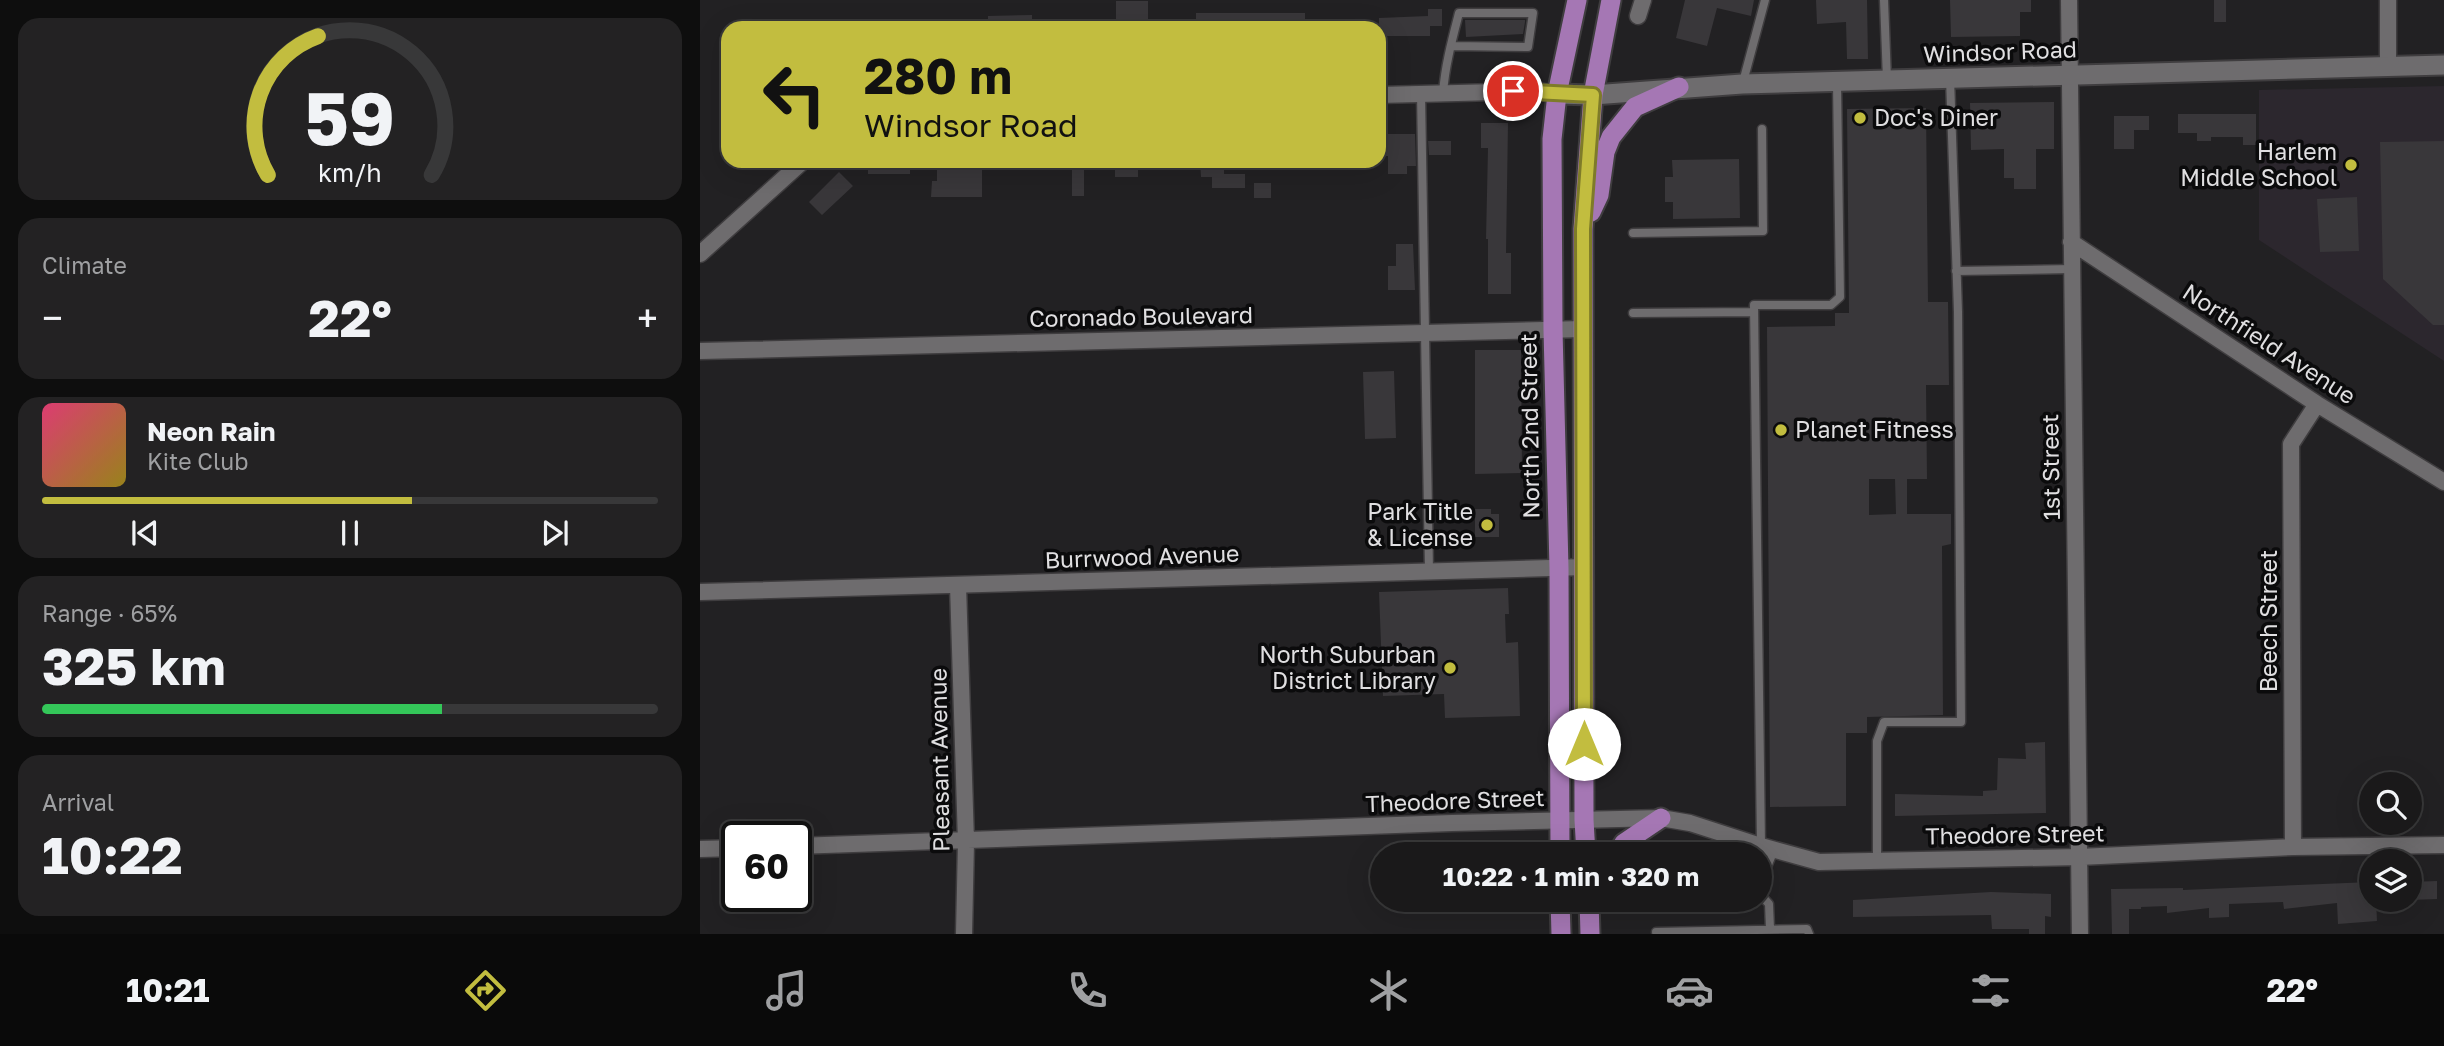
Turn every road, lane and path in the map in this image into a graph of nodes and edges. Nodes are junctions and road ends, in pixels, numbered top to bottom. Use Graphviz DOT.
graph roads {
  1 [pos="1577,0"];
  2 [pos="1611,0"];
  3 [pos="1643,0"];
  4 [pos="1765,0"];
  5 [pos="1884,0"];
  6 [pos="2069,0"];
  7 [pos="2388,0"];
  8 [pos="1638,16"];
  9 [pos="1451,46"];
  10 [pos="2444,65"];
  11 [pos="2388,67"];
  12 [pos="2070,75"];
  13 [pos="1950,78"];
  14 [pos="1887,80"];
  15 [pos="1837,82"];
  16 [pos="1742,84"];
  17 [pos="1679,87"];
  18 [pos="1443,93"];
  19 [pos="1421,94"];
  20 [pos="1557,94"];
  21 [pos="1386,95"];
  22 [pos="1593,95"];
  23 [pos="1762,128"];
  24 [pos="795,168"];
  25 [pos="1583,229"];
  26 [pos="1633,233"];
  27 [pos="2071,242"];
  28 [pos="700,254"];
  29 [pos="2072,270"];
  30 [pos="1956,271"];
  31 [pos="1754,312"];
  32 [pos="1633,313"];
  33 [pos="1583,329"];
  34 [pos="1552,330"];
  35 [pos="1426,333"];
  36 [pos="700,351"];
  37 [pos="2318,404"];
  38 [pos="2444,482"];
  39 [pos="1586,567"];
  40 [pos="1559,568"];
  41 [pos="1429,571"];
  42 [pos="958,585"];
  43 [pos="700,592"];
  44 [pos="1661,818"];
  45 [pos="1584,820"];
  46 [pos="1560,821"];
  47 [pos="966,842"];
  48 [pos="1560,842"];
  49 [pos="1585,842"];
  50 [pos="1625,842"];
  51 [pos="1749,842"];
  52 [pos="1767,842"];
  53 [pos="2444,845"];
  54 [pos="812,846"];
  55 [pos="2293,847"];
  56 [pos="721,848"];
  57 [pos="700,849"];
  58 [pos="1772,849"];
  59 [pos="2079,858"];
  60 [pos="1877,861"];
  61 [pos="1560,912"];
  62 [pos="1769,912"];
  63 [pos="1657,922"];
  64 [pos="1770,929"];
  65 [pos="1808,932"];
  66 [pos="1655,933"];
  67 [pos="964,934"];
  68 [pos="1561,934"];
  69 [pos="2080,934"];
  1 -- 20 [label="main road, North 2nd Street"];
  2 -- 22 [label="main road"];
  3 -- 8 [label="street"];
  4 -- 16 [label="lane"];
  5 -- 14 [label="lane"];
  6 -- 12 [label="street, 1st Street"];
  7 -- 11 [label="street"];
  9 -- 9 [label="lane"];
  9 -- 18 [label="lane"];
  10 -- 11 [label="street, Windsor Road"];
  11 -- 12 [label="street, Windsor Road"];
  12 -- 13 [label="street, Windsor Road"];
  12 -- 27 [label="street, 1st Street"];
  13 -- 14 [label="street, Windsor Road"];
  13 -- 30 [label="lane"];
  14 -- 15 [label="street, Windsor Road"];
  15 -- 16 [label="street, Windsor Road"];
  15 -- 31 [label="lane"];
  16 -- 17 [label="street, Windsor Road"];
  17 -- 22 [label="street, Windsor Road"];
  17 -- 25 [label="main road"];
  18 -- 19 [label="street"];
  18 -- 20 [label="street"];
  19 -- 21 [label="street"];
  19 -- 35 [label="lane"];
  20 -- 22 [label="street, Windsor Road"];
  20 -- 34 [label="main road, North 2nd Street"];
  22 -- 25 [label="main road"];
  23 -- 26 [label="lane"];
  24 -- 28 [label="street"];
  25 -- 33 [label="main road"];
  27 -- 29 [label="street, 1st Street"];
  27 -- 37 [label="street, Northfield Avenue"];
  29 -- 30 [label="lane"];
  29 -- 59 [label="street, 1st Street"];
  30 -- 60 [label="lane"];
  31 -- 32 [label="lane"];
  31 -- 52 [label="lane"];
  33 -- 34 [label="street, Coronado Boulevard"];
  33 -- 39 [label="main road"];
  34 -- 35 [label="street, Coronado Boulevard"];
  34 -- 40 [label="main road, North 2nd Street"];
  35 -- 36 [label="street, Coronado Boulevard"];
  35 -- 41 [label="lane"];
  37 -- 38 [label="street, Northfield Avenue"];
  37 -- 55 [label="street, Beech Street"];
  39 -- 40 [label="street, Burrwood Avenue"];
  39 -- 45 [label="main road"];
  40 -- 41 [label="street, Burrwood Avenue"];
  40 -- 46 [label="main road, North 2nd Street"];
  41 -- 42 [label="street, Burrwood Avenue"];
  42 -- 43 [label="street, Burrwood Avenue"];
  42 -- 47 [label="street, Pleasant Avenue"];
  44 -- 45 [label="street, Theodore Street"];
  44 -- 50 [label="main road"];
  44 -- 51 [label="street, Theodore Street"];
  45 -- 46 [label="street, Theodore Street"];
  45 -- 49 [label="main road"];
  46 -- 47 [label="street, Theodore Street"];
  46 -- 48 [label="main road, North 2nd Street"];
  47 -- 54 [label="street, Theodore Street"];
  47 -- 67 [label="street, Pleasant Avenue"];
  53 -- 55 [label="street, Theodore Street"];
  55 -- 59 [label="street, Theodore Street"];
  56 -- 57 [label="street"];
  58 -- 60 [label="street, Theodore Street"];
  59 -- 60 [label="street, Theodore Street"];
  59 -- 69 [label="street, 1st Street"];
  61 -- 68 [label="main road"];
  62 -- 64 [label="lane"];
  63 -- 66 [label="lane"];
  64 -- 65 [label="lane"];
  64 -- 66 [label="lane"];
}
